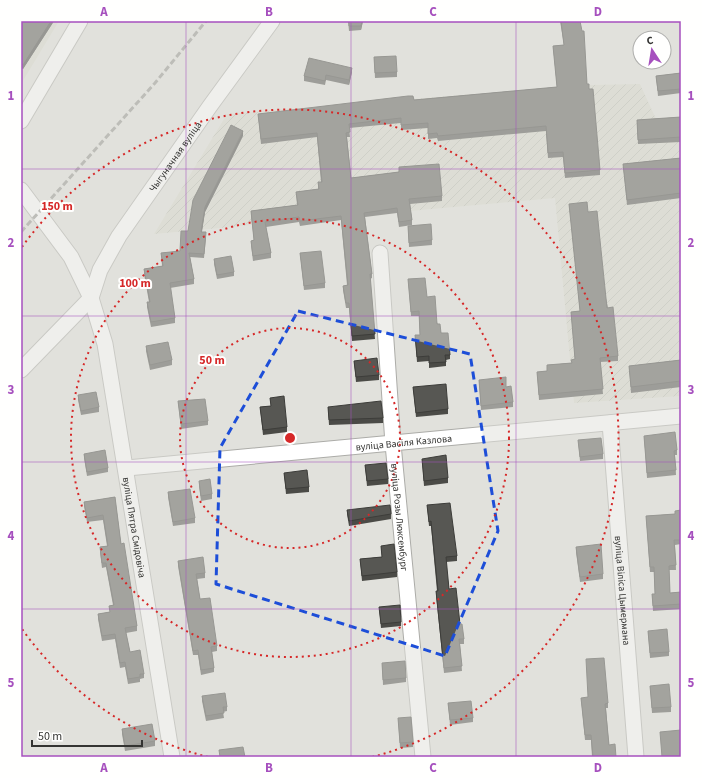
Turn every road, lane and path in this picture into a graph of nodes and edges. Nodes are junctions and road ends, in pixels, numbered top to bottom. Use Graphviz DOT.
graph roads {
  1 [pos="80,21"];
  2 [pos="272,21"];
  3 [pos="21,122"];
  4 [pos="21,190"];
  5 [pos="380,253"];
  6 [pos="90,298"];
  7 [pos="21,370"];
  8 [pos="681,416"];
  9 [pos="610,423"];
  10 [pos="393,444"];
  11 [pos="126,468"];
  12 [pos="172,757"];
  13 [pos="423,757"];
  14 [pos="636,757"];
  1 -- 3 [label="street"];
  2 -- 6 [label="street, Чыгуначная вуліца"];
  4 -- 6 [label="street, вуліца Пятра Смідовіча"];
  5 -- 10 [label="street, вуліца Розы Люксембург"];
  6 -- 7 [label="street"];
  6 -- 11 [label="street, вуліца Пятра Смідовіча"];
  8 -- 9 [label="street, вуліца Васіля Казлова"];
  9 -- 10 [label="street, вуліца Васіля Казлова"];
  9 -- 14 [label="street, вуліца Віліса Цымермана"];
  10 -- 11 [label="street, вуліца Васіля Казлова"];
  10 -- 13 [label="street, вуліца Розы Люксембург"];
  11 -- 12 [label="street, вуліца Пятра Смідовіча"];
}
